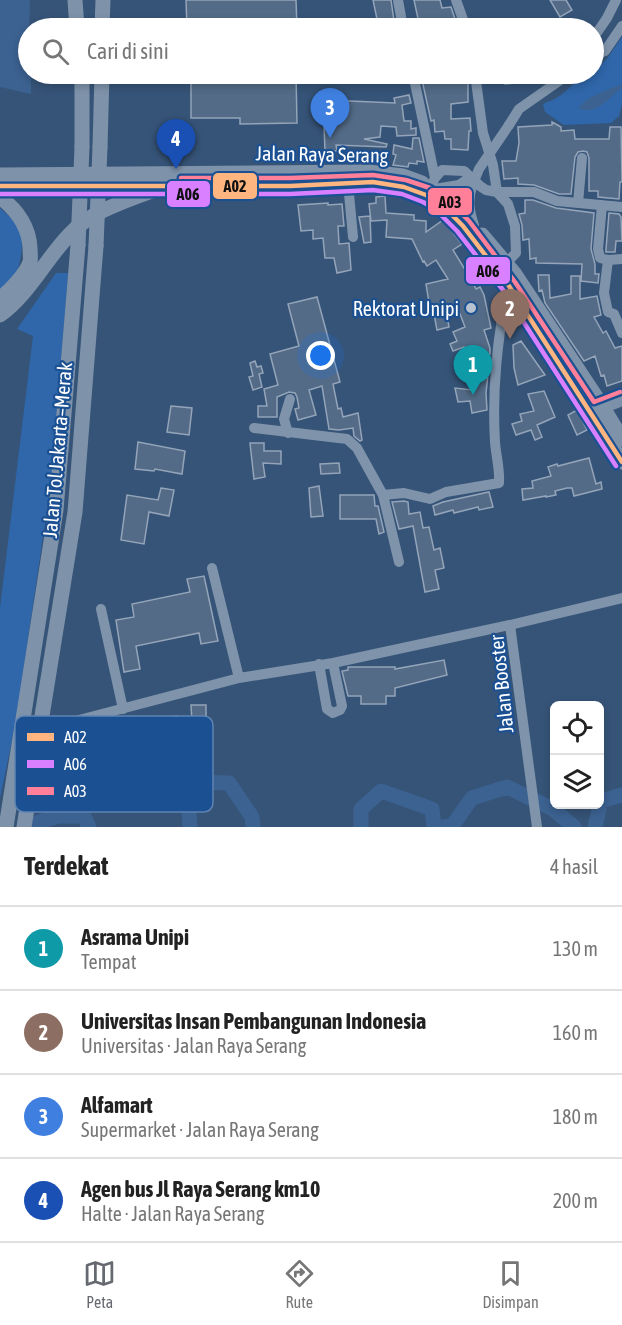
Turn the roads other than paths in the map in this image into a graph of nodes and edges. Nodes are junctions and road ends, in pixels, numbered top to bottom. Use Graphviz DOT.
graph roads {
  1 [pos="75,0"];
  2 [pos="82,0"];
  3 [pos="103,0"];
  4 [pos="398,0"];
  5 [pos="456,0"];
  6 [pos="616,0"];
  7 [pos="76,18"];
  8 [pos="82,18"];
  9 [pos="102,18"];
  10 [pos="402,18"];
  11 [pos="462,18"];
  12 [pos="604,22"];
  13 [pos="622,26"];
  14 [pos="604,51"];
  15 [pos="82,84"];
  16 [pos="102,84"];
  17 [pos="415,84"];
  18 [pos="476,84"];
  19 [pos="555,84"];
  20 [pos="582,158"];
  21 [pos="0,175"];
  22 [pos="177,182"];
  23 [pos="470,182"];
  24 [pos="348,183"];
  25 [pos="0,186"];
  26 [pos="431,187"];
  27 [pos="497,192"];
  28 [pos="0,197"];
  29 [pos="579,203"];
  30 [pos="602,205"];
  31 [pos="622,207"];
  32 [pos="474,225"];
  33 [pos="353,237"];
  34 [pos="622,259"];
  35 [pos="608,260"];
  36 [pos="506,264"];
  37 [pos="510,286"];
  38 [pos="0,299"];
  39 [pos="618,314"];
  40 [pos="0,315"];
  41 [pos="622,333"];
  42 [pos="290,399"];
  43 [pos="622,399"];
  44 [pos="596,409"];
  45 [pos="255,428"];
  46 [pos="288,433"];
  47 [pos="622,440"];
  48 [pos="622,462"];
  49 [pos="383,495"];
  50 [pos="399,562"];
  51 [pos="212,568"];
  52 [pos="622,598"];
  53 [pos="101,609"];
  54 [pos="510,625"];
  55 [pos="333,663"];
  56 [pos="319,664"];
  57 [pos="239,678"];
  58 [pos="123,709"];
  59 [pos="25,716"];
  60 [pos="42,716"];
  61 [pos="99,716"];
  62 [pos="15,778"];
  63 [pos="26,812"];
  64 [pos="6,827"];
  65 [pos="24,827"];
  66 [pos="537,827"];
  1 -- 7 [label="highway"];
  2 -- 8 [label="highway"];
  3 -- 9 [label="highway"];
  4 -- 10 [label="street"];
  5 -- 11 [label="street"];
  6 -- 12 [label="street"];
  13 -- 14 [label="street"];
  15 -- 59 [label="highway, Jalan Tol Jakarta–Merak, bridge"];
  16 -- 60 [label="highway, Jalan Tol Jakarta–Merak, bridge"];
  17 -- 26 [label="street"];
  18 -- 27 [label="street"];
  19 -- 23 [label="street, bridge"];
  20 -- 29 [label="street"];
  21 -- 22 [label="highway, Jalan Raya Serang"];
  22 -- 24 [label="highway, Jalan Raya Serang"];
  22 -- 25 [label="highway, Jalan Raya Serang"];
  22 -- 26 [label="highway, Jalan Raya Serang"];
  22 -- 40 [label="highway"];
  23 -- 26 [label="street"];
  23 -- 32 [label="street"];
  24 -- 26 [label="highway, Jalan Raya Serang"];
  24 -- 33 [label="street"];
  26 -- 27 [label="street"];
  26 -- 32 [label="highway, Jalan Raya Serang"];
  26 -- 37 [label="highway, Jalan Raya Serang"];
  27 -- 29 [label="street"];
  27 -- 36 [label="street"];
  28 -- 38 [label="highway"];
  29 -- 30 [label="street"];
  30 -- 31 [label="street"];
  30 -- 35 [label="street"];
  32 -- 36 [label="highway, Jalan Raya Serang"];
  34 -- 35 [label="street"];
  35 -- 39 [label="street"];
  36 -- 44 [label="highway, Jalan Raya Serang"];
  37 -- 44 [label="highway, Jalan Raya Serang"];
  37 -- 49 [label="street"];
  39 -- 41 [label="street"];
  42 -- 46 [label="street"];
  43 -- 44 [label="main road"];
  44 -- 47 [label="highway, Jalan Raya Serang"];
  44 -- 48 [label="highway, Jalan Raya Serang"];
  45 -- 46 [label="street"];
  46 -- 49 [label="street"];
  49 -- 50 [label="street"];
  51 -- 57 [label="street"];
  52 -- 54 [label="street, Jalan Booster"];
  53 -- 58 [label="street"];
  54 -- 55 [label="street"];
  54 -- 66 [label="street, Jalan Booster"];
  55 -- 56 [label="street"];
  55 -- 56 [label="street"];
  56 -- 57 [label="street"];
  57 -- 58 [label="street"];
  58 -- 61 [label="street"];
  62 -- 64 [label="highway, Jalan Tol Jakarta–Merak, bridge"];
  63 -- 65 [label="highway, Jalan Tol Jakarta–Merak, bridge"];
}
